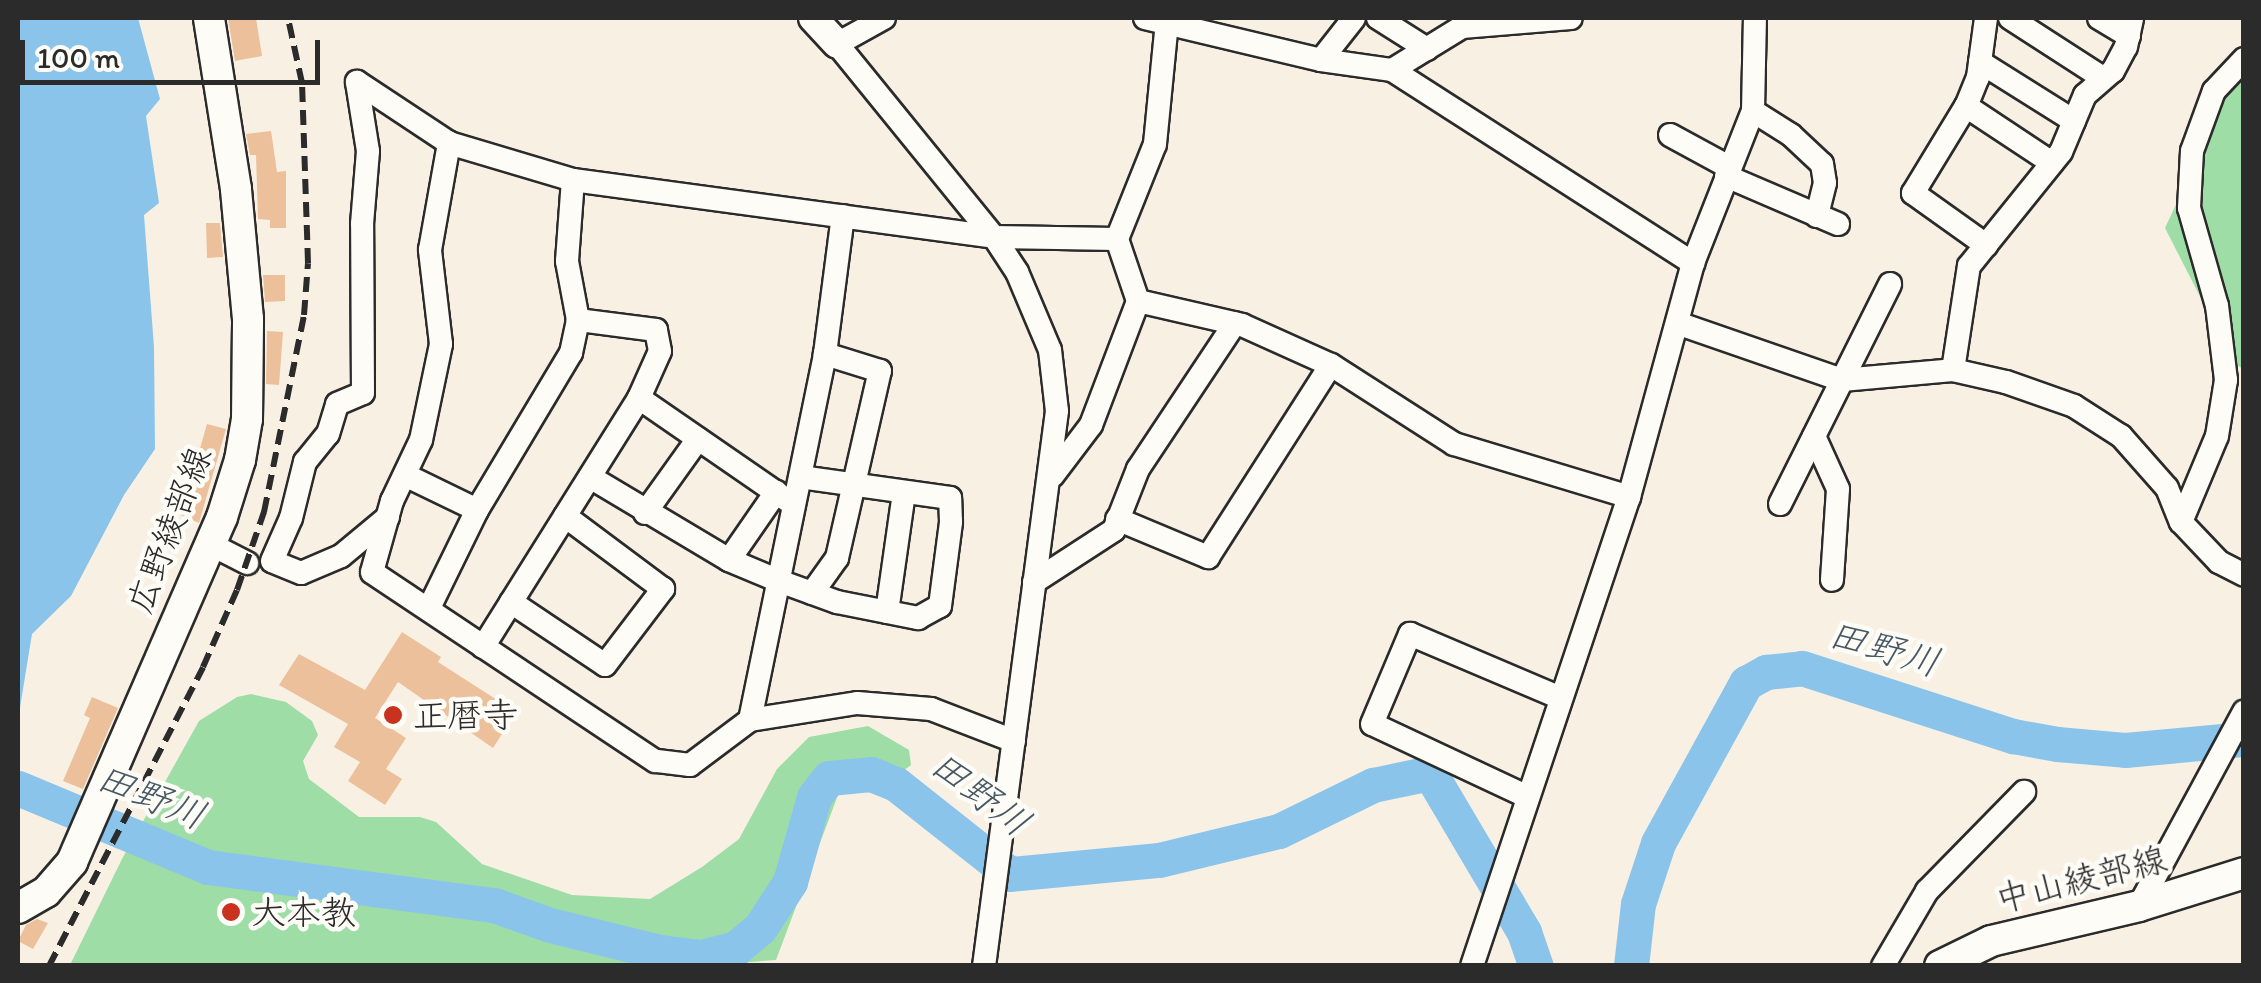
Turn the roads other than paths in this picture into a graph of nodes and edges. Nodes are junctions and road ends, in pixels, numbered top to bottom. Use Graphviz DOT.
graph roads {
  1 [pos="210,18"];
  2 [pos="813,18"];
  3 [pos="884,18"];
  4 [pos="1354,18"];
  5 [pos="1378,18"];
  6 [pos="1571,18"];
  7 [pos="1755,18"];
  8 [pos="1986,18"];
  9 [pos="2010,18"];
  10 [pos="2099,18"];
  11 [pos="1512,19"];
  12 [pos="1156,20"];
  13 [pos="1486,21"];
  14 [pos="1218,26"];
  15 [pos="2130,27"];
  16 [pos="837,44"];
  17 [pos="1427,48"];
  18 [pos="2244,59"];
  19 [pos="1322,60"];
  20 [pos="1980,62"];
  21 [pos="1392,70"];
  22 [pos="2103,78"];
  23 [pos="1966,106"];
  24 [pos="1754,111"];
  25 [pos="2074,121"];
  26 [pos="1670,135"];
  27 [pos="449,144"];
  28 [pos="2052,163"];
  29 [pos="1728,172"];
  30 [pos="573,180"];
  31 [pos="843,216"];
  32 [pos="994,237"];
  33 [pos="1117,239"];
  34 [pos="1986,245"];
  35 [pos="1693,263"];
  36 [pos="1890,284"];
  37 [pos="1138,302"];
  38 [pos="578,320"];
  39 [pos="1235,323"];
  40 [pos="1677,323"];
  41 [pos="825,354"];
  42 [pos="1331,365"];
  43 [pos="1953,370"];
  44 [pos="1842,380"];
  45 [pos="640,398"];
  46 [pos="1814,436"];
  47 [pos="698,439"];
  48 [pos="405,475"];
  49 [pos="800,476"];
  50 [pos="1052,476"];
  51 [pos="590,477"];
  52 [pos="853,484"];
  53 [pos="904,492"];
  54 [pos="1629,497"];
  55 [pos="785,499"];
  56 [pos="1780,504"];
  57 [pos="477,510"];
  58 [pos="645,513"];
  59 [pos="566,516"];
  60 [pos="388,517"];
  61 [pos="1116,519"];
  62 [pos="2181,522"];
  63 [pos="208,543"];
  64 [pos="728,560"];
  65 [pos="247,564"];
  66 [pos="2244,574"];
  67 [pos="1832,580"];
  68 [pos="779,581"];
  69 [pos="1034,582"];
  70 [pos="812,593"];
  71 [pos="511,602"];
  72 [pos="430,608"];
  73 [pos="887,612"];
  74 [pos="483,647"];
  75 [pos="1561,698"];
  76 [pos="2244,712"];
  77 [pos="750,720"];
  78 [pos="1014,742"];
  79 [pos="2024,792"];
  80 [pos="1528,797"];
  81 [pos="2244,873"];
  82 [pos="2138,906"];
  83 [pos="18,908"];
  84 [pos="984,966"];
  85 [pos="1472,966"];
  86 [pos="1883,966"];
  87 [pos="1940,966"];
  1 -- 63 [label="main road, 広野綾部線"];
  2 -- 16 [label="street"];
  3 -- 16 [label="street"];
  4 -- 19 [label="street"];
  5 -- 17 [label="street"];
  6 -- 11 [label="street"];
  7 -- 24 [label="street"];
  8 -- 20 [label="street"];
  9 -- 22 [label="street"];
  10 -- 15 [label="street"];
  11 -- 13 [label="street"];
  12 -- 14 [label="street"];
  12 -- 33 [label="street"];
  13 -- 17 [label="street"];
  14 -- 19 [label="street"];
  15 -- 22 [label="street"];
  16 -- 32 [label="street"];
  17 -- 21 [label="street"];
  18 -- 62 [label="street"];
  19 -- 21 [label="street"];
  20 -- 23 [label="street"];
  20 -- 25 [label="street"];
  21 -- 35 [label="street"];
  22 -- 25 [label="street"];
  23 -- 28 [label="street"];
  23 -- 34 [label="street"];
  24 -- 29 [label="street"];
  24 -- 29 [label="street"];
  25 -- 28 [label="street"];
  26 -- 29 [label="street"];
  27 -- 30 [label="street"];
  27 -- 48 [label="street"];
  27 -- 60 [label="street"];
  28 -- 34 [label="street"];
  29 -- 35 [label="street"];
  30 -- 31 [label="street"];
  30 -- 38 [label="street"];
  31 -- 32 [label="street"];
  31 -- 41 [label="street"];
  32 -- 33 [label="street"];
  32 -- 50 [label="street"];
  33 -- 37 [label="street"];
  34 -- 43 [label="street"];
  35 -- 40 [label="street"];
  36 -- 44 [label="street"];
  37 -- 39 [label="street"];
  37 -- 50 [label="street"];
  38 -- 45 [label="street"];
  38 -- 57 [label="street"];
  39 -- 42 [label="street"];
  39 -- 61 [label="street"];
  40 -- 44 [label="street"];
  40 -- 54 [label="street"];
  41 -- 49 [label="street"];
  41 -- 52 [label="street"];
  42 -- 54 [label="street"];
  42 -- 61 [label="street"];
  43 -- 44 [label="street"];
  43 -- 62 [label="street"];
  44 -- 46 [label="street"];
  45 -- 47 [label="street"];
  45 -- 51 [label="street"];
  46 -- 56 [label="street"];
  46 -- 67 [label="street"];
  47 -- 55 [label="street"];
  47 -- 58 [label="street"];
  48 -- 57 [label="street"];
  48 -- 60 [label="street"];
  49 -- 52 [label="street"];
  49 -- 55 [label="street"];
  50 -- 69 [label="street"];
  51 -- 58 [label="street"];
  51 -- 59 [label="street"];
  52 -- 53 [label="street"];
  52 -- 70 [label="street"];
  53 -- 73 [label="street"];
  53 -- 73 [label="street"];
  54 -- 75 [label="street"];
  55 -- 64 [label="street"];
  55 -- 68 [label="street"];
  57 -- 72 [label="street"];
  58 -- 64 [label="street"];
  59 -- 71 [label="street"];
  59 -- 71 [label="street"];
  60 -- 72 [label="street"];
  61 -- 69 [label="street"];
  62 -- 66 [label="street"];
  63 -- 65 [label="street"];
  63 -- 83 [label="main road, 広野綾部線"];
  64 -- 68 [label="street"];
  68 -- 70 [label="street"];
  68 -- 77 [label="street"];
  69 -- 78 [label="street"];
  70 -- 73 [label="street"];
  71 -- 74 [label="street"];
  72 -- 74 [label="street"];
  74 -- 77 [label="street"];
  75 -- 80 [label="street"];
  75 -- 80 [label="street"];
  76 -- 82 [label="street"];
  77 -- 78 [label="street"];
  78 -- 84 [label="street"];
  79 -- 86 [label="street"];
  80 -- 85 [label="street"];
  81 -- 82 [label="main road, 中山綾部線"];
  82 -- 87 [label="main road, 中山綾部線"];
}
